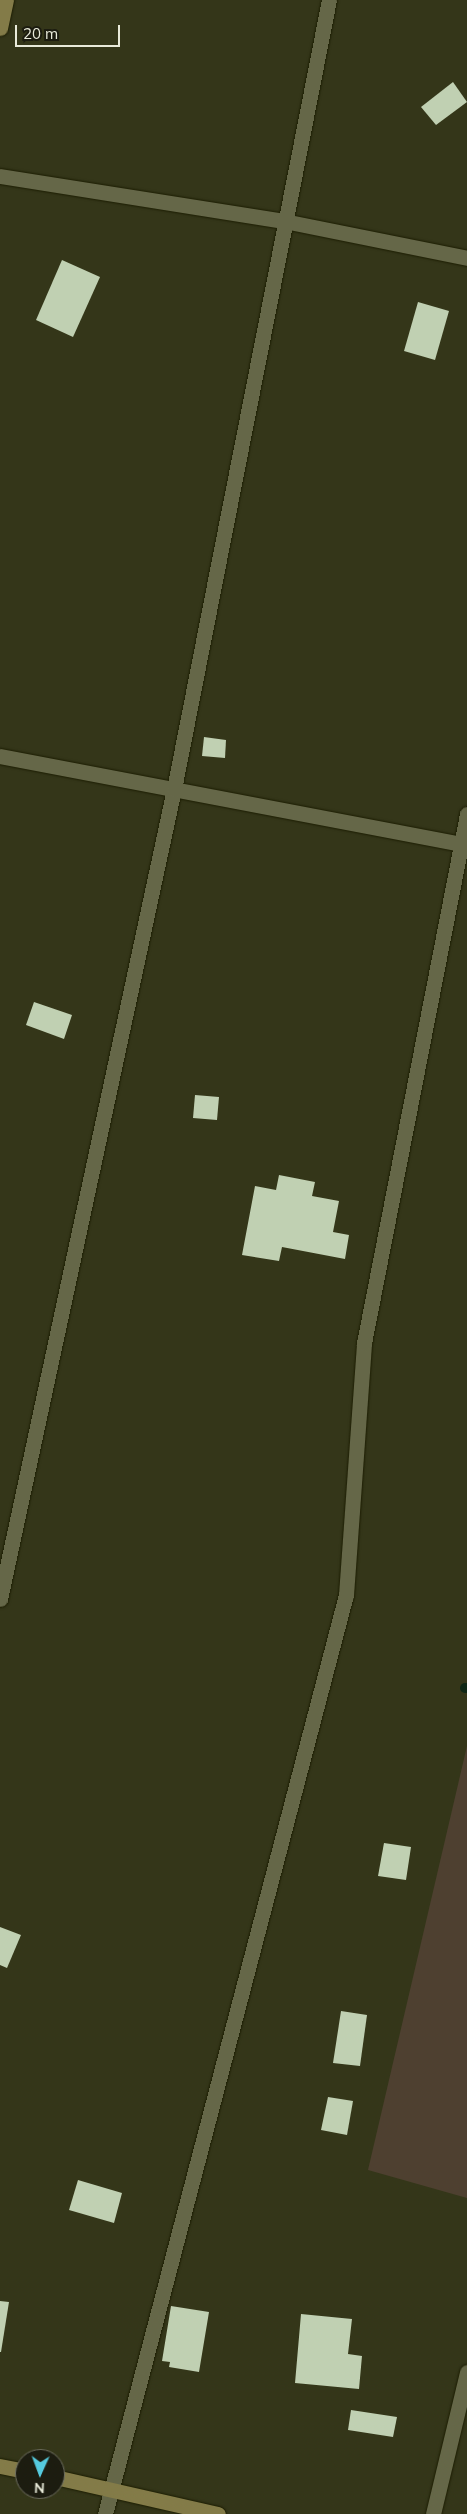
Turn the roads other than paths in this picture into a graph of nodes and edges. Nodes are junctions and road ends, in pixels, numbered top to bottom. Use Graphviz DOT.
graph roads {
  1 [pos="6,0"];
  2 [pos="329,0"];
  3 [pos="0,28"];
  4 [pos="0,176"];
  5 [pos="284,221"];
  6 [pos="467,258"];
  7 [pos="0,756"];
  8 [pos="174,789"];
  9 [pos="467,814"];
  10 [pos="464,844"];
  11 [pos="0,1599"];
  12 [pos="467,2372"];
  13 [pos="0,2466"];
  14 [pos="15,2469"];
  15 [pos="65,2479"];
  16 [pos="110,2489"];
  17 [pos="105,2514"];
  18 [pos="218,2514"];
  19 [pos="433,2514"];
  1 -- 3 [label="street"];
  2 -- 5 [label="street"];
  4 -- 5 [label="street"];
  5 -- 6 [label="street"];
  5 -- 8 [label="street"];
  7 -- 8 [label="street"];
  8 -- 10 [label="street"];
  8 -- 11 [label="street"];
  9 -- 10 [label="street"];
  10 -- 16 [label="street"];
  12 -- 19 [label="street"];
  13 -- 14 [label="street"];
  15 -- 16 [label="street"];
  16 -- 17 [label="street"];
  16 -- 18 [label="street"];
}
